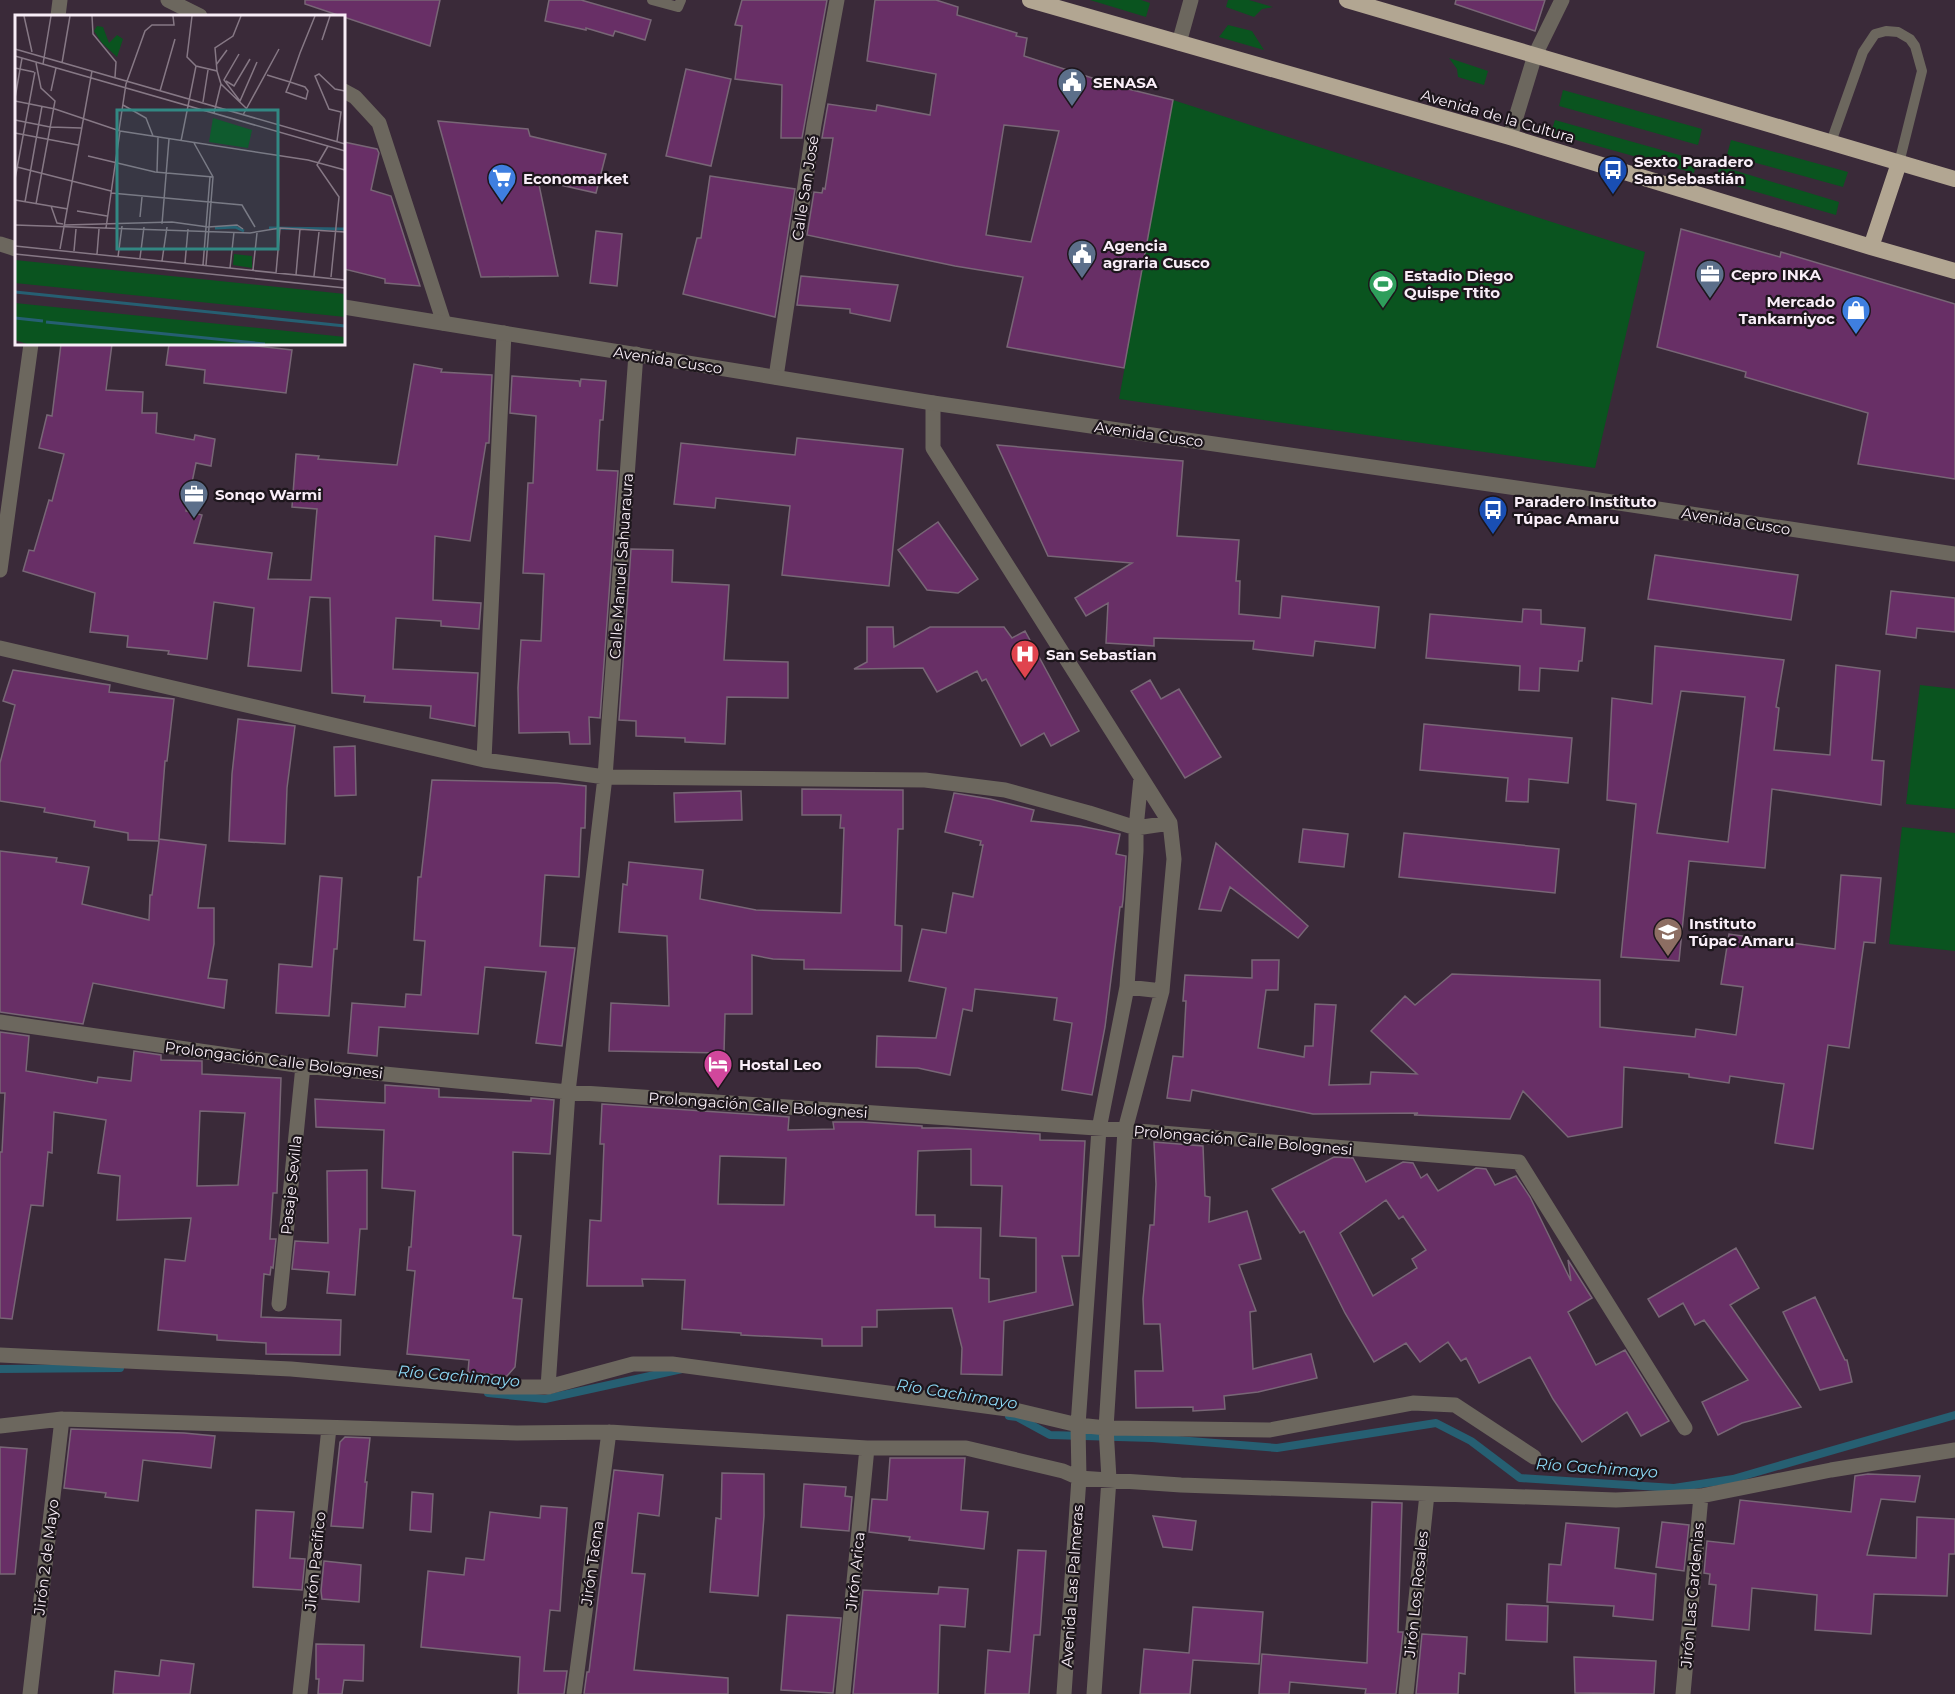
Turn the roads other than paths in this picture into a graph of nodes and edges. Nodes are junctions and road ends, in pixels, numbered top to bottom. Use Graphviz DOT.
graph roads {
  1 [pos="60,0"];
  2 [pos="168,0"];
  3 [pos="652,0"];
  4 [pos="681,0"];
  5 [pos="837,0"];
  6 [pos="1030,0"];
  7 [pos="1191,0"];
  8 [pos="1347,0"];
  9 [pos="1562,0"];
  10 [pos="58,15"];
  11 [pos="198,15"];
  12 [pos="1179,43"];
  13 [pos="1535,55"];
  14 [pos="345,92"];
  15 [pos="1510,137"];
  16 [pos="1831,142"];
  17 [pos="1899,163"];
  18 [pos="1955,179"];
  19 [pos="0,244"];
  20 [pos="1871,248"];
  21 [pos="15,249"];
  22 [pos="1955,271"];
  23 [pos="345,307"];
  24 [pos="444,323"];
  25 [pos="504,333"];
  26 [pos="31,345"];
  27 [pos="636,354"];
  28 [pos="776,377"];
  29 [pos="933,403"];
  30 [pos="1955,554"];
  31 [pos="0,570"];
  32 [pos="0,648"];
  33 [pos="484,760"];
  34 [pos="605,777"];
  35 [pos="1141,778"];
  36 [pos="1170,823"];
  37 [pos="1136,828"];
  38 [pos="1126,987"];
  39 [pos="1162,991"];
  40 [pos="0,1022"];
  41 [pos="303,1066"];
  42 [pos="568,1092"];
  43 [pos="1099,1129"];
  44 [pos="1125,1130"];
  45 [pos="279,1304"];
  46 [pos="0,1354"];
  47 [pos="548,1387"];
  48 [pos="62,1419"];
  49 [pos="0,1425"];
  50 [pos="1078,1425"];
  51 [pos="329,1428"];
  52 [pos="1106,1428"];
  53 [pos="1685,1428"];
  54 [pos="609,1432"];
  55 [pos="867,1448"];
  56 [pos="1955,1450"];
  57 [pos="1534,1457"];
  58 [pos="1079,1478"];
  59 [pos="1109,1479"];
  60 [pos="1427,1494"];
  61 [pos="1701,1496"];
  62 [pos="30,1694"];
  63 [pos="300,1694"];
  64 [pos="574,1694"];
  65 [pos="843,1694"];
  66 [pos="1064,1694"];
  67 [pos="1094,1694"];
  68 [pos="1406,1694"];
  69 [pos="1683,1694"];
  1 -- 10 [label="street"];
  2 -- 11 [label="street"];
  3 -- 4 [label="lane"];
  5 -- 28 [label="street, Calle San José"];
  6 -- 12 [label="highway, Avenida de la Cultura"];
  7 -- 12 [label="street"];
  8 -- 13 [label="highway"];
  9 -- 13 [label="street"];
  12 -- 15 [label="highway, Avenida de la Cultura"];
  13 -- 15 [label="street"];
  13 -- 16 [label="highway"];
  14 -- 24 [label="street"];
  15 -- 20 [label="highway, Avenida de la Cultura"];
  16 -- 17 [label="highway"];
  16 -- 17 [label="lane"];
  17 -- 18 [label="highway"];
  17 -- 20 [label="highway"];
  19 -- 21 [label="street"];
  20 -- 22 [label="highway, Avenida de la Cultura"];
  23 -- 24 [label="street, Avenida Cusco"];
  24 -- 25 [label="street, Avenida Cusco"];
  25 -- 27 [label="street, Avenida Cusco"];
  25 -- 33 [label="street"];
  26 -- 31 [label="street"];
  27 -- 28 [label="street, Avenida Cusco"];
  27 -- 34 [label="street, Calle Manuel Sahuaraura"];
  28 -- 29 [label="street, Avenida Cusco"];
  29 -- 30 [label="street, Avenida Cusco"];
  29 -- 35 [label="street"];
  32 -- 33 [label="street"];
  33 -- 34 [label="street"];
  34 -- 37 [label="street"];
  34 -- 42 [label="street, Calle Manuel Sahuaraura"];
  35 -- 36 [label="street"];
  35 -- 37 [label="street, Avenida Las Palmeras"];
  36 -- 37 [label="street"];
  36 -- 39 [label="street, Avenida Las Palmeras"];
  37 -- 38 [label="street, Avenida Las Palmeras"];
  38 -- 39 [label="street"];
  38 -- 43 [label="street, Avenida Las Palmeras"];
  39 -- 44 [label="street, Avenida Las Palmeras"];
  40 -- 41 [label="street, Prolongación Calle Bolognesi"];
  41 -- 42 [label="street, Prolongación Calle Bolognesi"];
  41 -- 45 [label="street, Pasaje Sevilla"];
  42 -- 43 [label="street, Prolongación Calle Bolognesi"];
  42 -- 47 [label="street, Calle Manuel Sahuaraura"];
  43 -- 44 [label="street, Prolongación Calle Bolognesi"];
  43 -- 50 [label="street, Avenida Las Palmeras"];
  44 -- 52 [label="street, Avenida Las Palmeras"];
  44 -- 53 [label="street, Prolongación Calle Bolognesi"];
  46 -- 47 [label="street"];
  47 -- 50 [label="street"];
  48 -- 49 [label="street"];
  48 -- 51 [label="street"];
  48 -- 62 [label="street, Jirón 2 de Mayo"];
  50 -- 52 [label="street"];
  50 -- 58 [label="street, Avenida Las Palmeras"];
  51 -- 54 [label="street"];
  51 -- 63 [label="street, Jirón Pacifico"];
  52 -- 57 [label="street"];
  52 -- 59 [label="street, Avenida Las Palmeras"];
  54 -- 55 [label="street"];
  54 -- 64 [label="street, Jirón Tacna"];
  55 -- 58 [label="street"];
  55 -- 65 [label="street, Jirón Arica"];
  56 -- 61 [label="street"];
  58 -- 59 [label="street"];
  58 -- 66 [label="street, Avenida Las Palmeras"];
  59 -- 60 [label="street"];
  59 -- 67 [label="street, Avenida Las Palmeras"];
  60 -- 61 [label="street"];
  60 -- 68 [label="street, Jirón Los Rosales"];
  61 -- 69 [label="street, Jirón Las Gardenias"];
}
